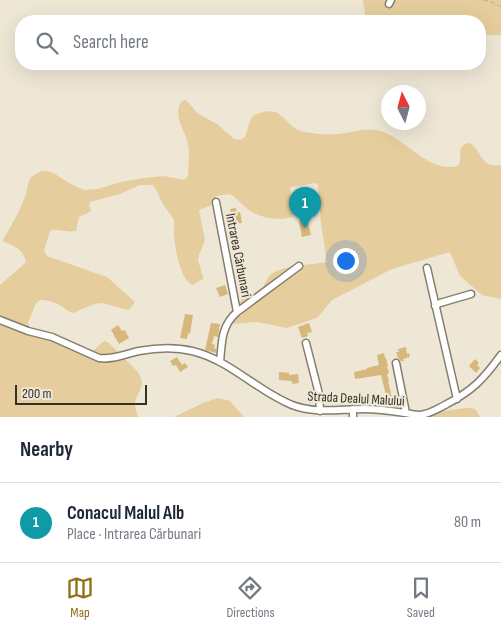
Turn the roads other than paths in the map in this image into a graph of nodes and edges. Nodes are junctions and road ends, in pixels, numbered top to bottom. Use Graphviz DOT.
graph roads {
  1 [pos="216,202"];
  2 [pos="299,266"];
  3 [pos="427,268"];
  4 [pos="471,294"];
  5 [pos="435,306"];
  6 [pos="237,312"];
  7 [pos="0,320"];
  8 [pos="306,343"];
  9 [pos="501,355"];
  10 [pos="220,362"];
  11 [pos="396,363"];
  12 [pos="457,399"];
  13 [pos="353,409"];
  14 [pos="320,411"];
  15 [pos="305,413"];
  16 [pos="406,413"];
  17 [pos="353,417"];
  1 -- 6 [label="street, Intrarea Cărbunari"];
  2 -- 6 [label="street, Intrarea Cărbunari"];
  3 -- 5 [label="street"];
  4 -- 5 [label="street"];
  5 -- 12 [label="street"];
  6 -- 10 [label="street, Intrarea Cărbunari"];
  7 -- 10 [label="street, Strada Dealul Malului"];
  8 -- 14 [label="street"];
  9 -- 12 [label="street, Strada Dealul Malului"];
  10 -- 15 [label="street, Strada Dealul Malului"];
  11 -- 16 [label="street"];
  12 -- 16 [label="street, Strada Dealul Malului"];
  13 -- 14 [label="street, Strada Dealul Malului"];
  13 -- 16 [label="street, Strada Dealul Malului"];
  13 -- 17 [label="street"];
  14 -- 15 [label="street, Strada Dealul Malului"];
}
